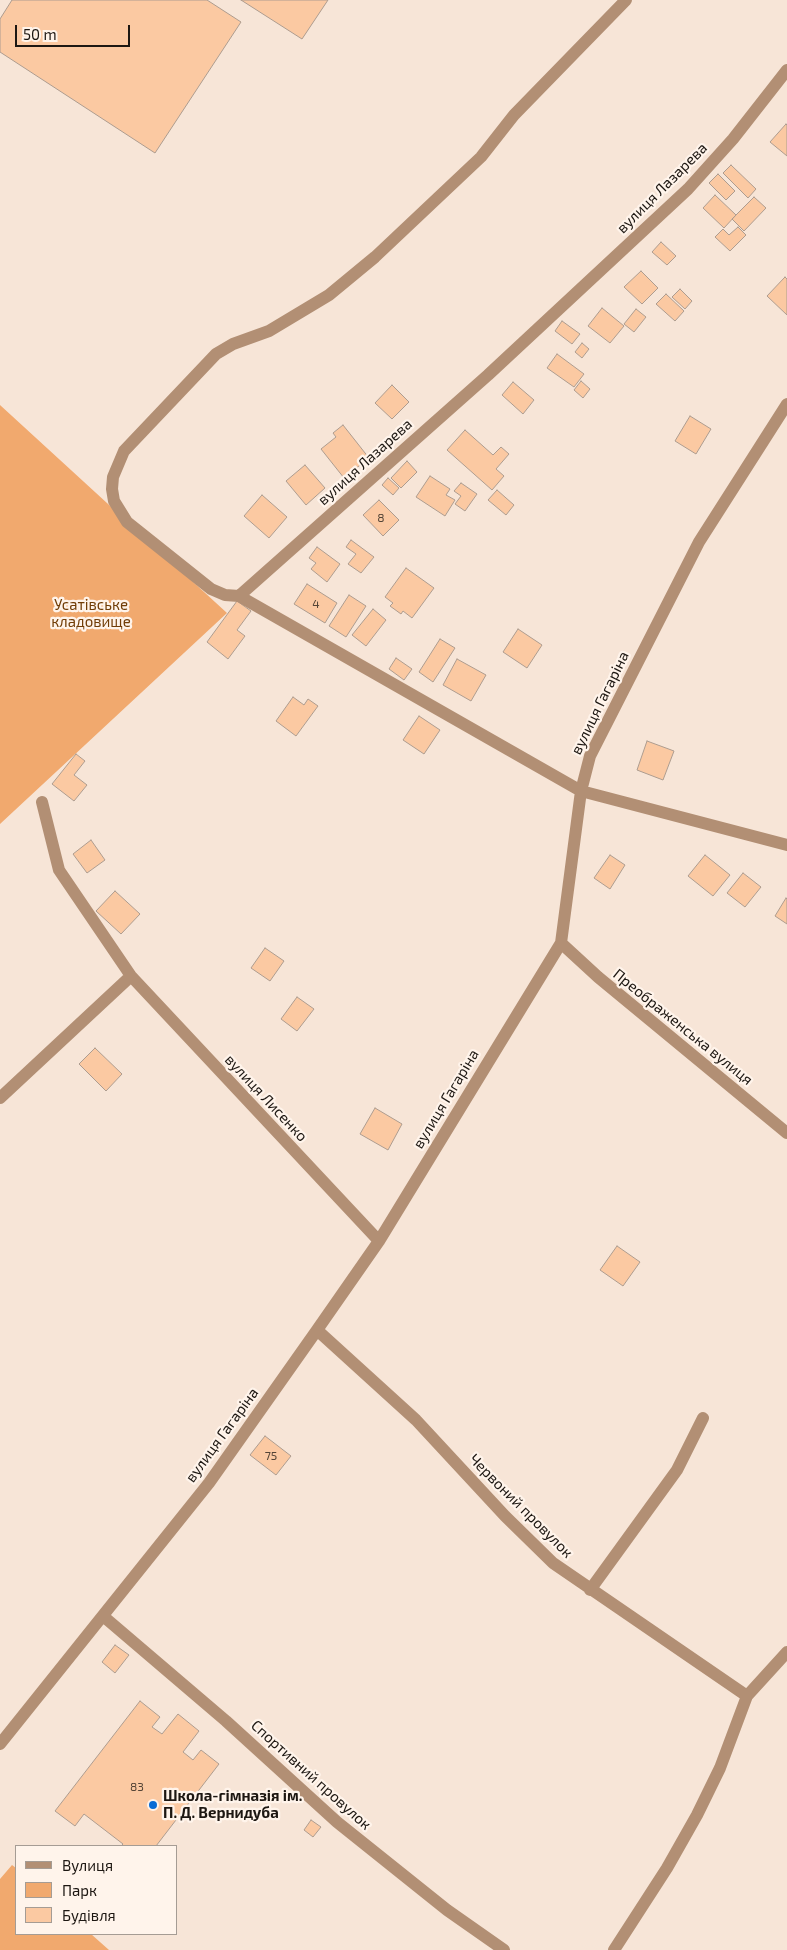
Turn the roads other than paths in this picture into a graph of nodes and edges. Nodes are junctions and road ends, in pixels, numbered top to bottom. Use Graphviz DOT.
graph roads {
  1 [pos="626,0"];
  2 [pos="787,70"];
  3 [pos="787,404"];
  4 [pos="239,596"];
  5 [pos="581,791"];
  6 [pos="42,802"];
  7 [pos="787,845"];
  8 [pos="561,943"];
  9 [pos="131,976"];
  10 [pos="0,1098"];
  11 [pos="787,1133"];
  12 [pos="379,1241"];
  13 [pos="317,1330"];
  14 [pos="703,1418"];
  15 [pos="590,1590"];
  16 [pos="103,1616"];
  17 [pos="787,1652"];
  18 [pos="747,1696"];
  19 [pos="0,1744"];
  20 [pos="504,1950"];
  21 [pos="614,1950"];
  1 -- 4 [label="street"];
  2 -- 4 [label="street, вулиця Лазарева"];
  3 -- 5 [label="street, вулиця Гагаріна"];
  4 -- 5 [label="street"];
  5 -- 7 [label="street"];
  5 -- 8 [label="street, вулиця Гагаріна"];
  6 -- 9 [label="street, вулиця Лисенко"];
  8 -- 11 [label="street, Преображенська вулиця"];
  8 -- 12 [label="street, вулиця Гагаріна"];
  9 -- 10 [label="street"];
  9 -- 12 [label="street, вулиця Лисенко"];
  12 -- 13 [label="street, вулиця Гагаріна"];
  13 -- 15 [label="street, Червоний провулок"];
  13 -- 16 [label="street, вулиця Гагаріна"];
  14 -- 15 [label="street"];
  15 -- 18 [label="street, Червоний провулок"];
  16 -- 19 [label="street, вулиця Гагаріна"];
  16 -- 20 [label="street, Спортивний провулок"];
  17 -- 18 [label="street"];
  18 -- 21 [label="street"];
}
